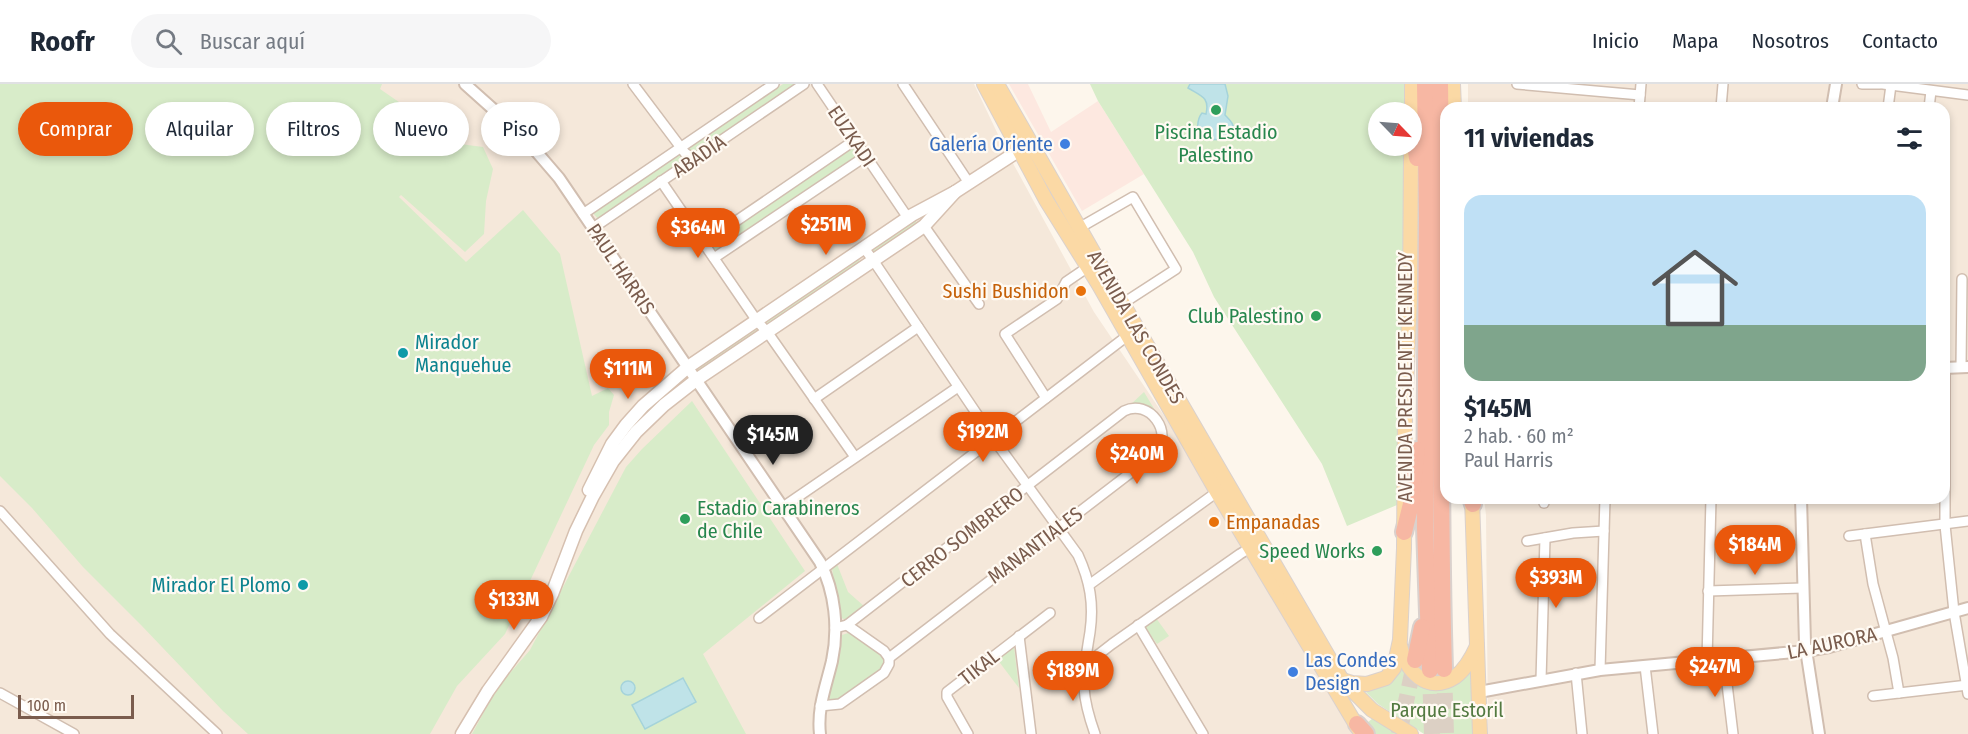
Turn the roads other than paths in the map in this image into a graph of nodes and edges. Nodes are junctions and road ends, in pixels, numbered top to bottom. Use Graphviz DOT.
graph roads {
  1 [pos="465,84"];
  2 [pos="633,84"];
  3 [pos="774,84"];
  4 [pos="804,84"];
  5 [pos="817,84"];
  6 [pos="903,84"];
  7 [pos="984,84"];
  8 [pos="997,84"];
  9 [pos="1412,84"];
  10 [pos="1425,84"];
  11 [pos="1440,84"];
  12 [pos="1454,84"];
  13 [pos="1517,84"];
  14 [pos="1641,84"];
  15 [pos="1723,84"];
  16 [pos="1836,84"];
  17 [pos="1862,84"];
  18 [pos="1884,84"];
  19 [pos="1931,91"];
  20 [pos="1640,95"];
  21 [pos="1968,95"];
  22 [pos="1412,102"];
  23 [pos="1454,102"];
  24 [pos="1639,102"];
  25 [pos="1722,102"];
  26 [pos="1833,102"];
  27 [pos="1887,102"];
  28 [pos="1930,102"];
  29 [pos="855,140"];
  30 [pos="1031,143"];
  31 [pos="681,147"];
  32 [pos="1019,151"];
  33 [pos="866,156"];
  34 [pos="1411,156"];
  35 [pos="1417,156"];
  36 [pos="694,159"];
  37 [pos="661,181"];
  38 [pos="969,183"];
  39 [pos="955,192"];
  40 [pos="583,214"];
  41 [pos="910,217"];
  42 [pos="1427,218"];
  43 [pos="924,226"];
  44 [pos="593,228"];
  45 [pos="1079,228"];
  46 [pos="704,243"];
  47 [pos="864,248"];
  48 [pos="714,258"];
  49 [pos="873,260"];
  50 [pos="1088,267"];
  51 [pos="1964,284"];
  52 [pos="1122,303"];
  53 [pos="979,304"];
  54 [pos="757,321"];
  55 [pos="918,327"];
  56 [pos="1132,332"];
  57 [pos="768,333"];
  58 [pos="688,367"];
  59 [pos="1964,367"];
  60 [pos="1440,379"];
  61 [pos="696,380"];
  62 [pos="958,387"];
  63 [pos="1046,398"];
  64 [pos="814,399"];
  65 [pos="1426,408"];
  66 [pos="1172,415"];
  67 [pos="1159,424"];
  68 [pos="993,438"];
  69 [pos="855,457"];
  70 [pos="1028,486"];
  71 [pos="1217,492"];
  72 [pos="1441,504"];
  73 [pos="1472,504"];
  74 [pos="1605,504"];
  75 [pos="1711,504"];
  76 [pos="1801,504"];
  77 [pos="1945,504"];
  78 [pos="783,507"];
  79 [pos="0,511"];
  80 [pos="1968,521"];
  81 [pos="1945,525"];
  82 [pos="1058,527"];
  83 [pos="576,531"];
  84 [pos="1604,531"];
  85 [pos="1404,532"];
  86 [pos="1865,534"];
  87 [pos="1849,536"];
  88 [pos="1545,538"];
  89 [pos="1527,541"];
  90 [pos="1256,545"];
  91 [pos="824,568"];
  92 [pos="1089,585"];
  93 [pos="1427,587"];
  94 [pos="1803,588"];
  95 [pos="1708,591"];
  96 [pos="1968,609"];
  97 [pos="1954,612"];
  98 [pos="1050,613"];
  99 [pos="759,618"];
  100 [pos="1138,625"];
  101 [pos="841,627"];
  102 [pos="1884,632"];
  103 [pos="1019,636"];
  104 [pos="1400,640"];
  105 [pos="1478,645"];
  106 [pos="1806,651"];
  107 [pos="889,658"];
  108 [pos="1724,659"];
  109 [pos="1415,660"];
  110 [pos="1707,661"];
  111 [pos="1085,665"];
  112 [pos="1645,666"];
  113 [pos="1600,670"];
  114 [pos="1576,673"];
  115 [pos="1342,680"];
  116 [pos="1541,680"];
  117 [pos="1968,688"];
  118 [pos="1479,692"];
  119 [pos="0,693"];
  120 [pos="1899,693"];
  121 [pos="1873,696"];
  122 [pos="820,706"];
  123 [pos="1362,730"];
  124 [pos="74,734"];
  125 [pos="217,734"];
  126 [pos="462,734"];
  127 [pos="820,734"];
  128 [pos="968,734"];
  129 [pos="1031,734"];
  130 [pos="1095,734"];
  131 [pos="1203,734"];
  132 [pos="1411,734"];
  133 [pos="1480,734"];
  134 [pos="1582,734"];
  135 [pos="1653,734"];
  136 [pos="1733,734"];
  137 [pos="1819,734"];
  1 -- 40 [label="street, PAUL HARRIS"];
  2 -- 31 [label="street"];
  3 -- 31 [label="street, ABADÍA"];
  4 -- 36 [label="street, ABADÍA"];
  5 -- 29 [label="street, EUZKADI"];
  6 -- 38 [label="street"];
  7 -- 32 [label="main road, AVENIDA LAS CONDES"];
  8 -- 30 [label="main road, AVENIDA LAS CONDES"];
  9 -- 22 [label="main road"];
  10 -- 42 [label="highway, AVENIDA PRESIDENTE KENNEDY"];
  11 -- 60 [label="highway, AVENIDA PRESIDENTE KENNEDY"];
  12 -- 23 [label="main road"];
  13 -- 20 [label="street"];
  14 -- 20 [label="street"];
  15 -- 25 [label="street"];
  16 -- 26 [label="street"];
  17 -- 18 [label="street"];
  18 -- 19 [label="street"];
  18 -- 27 [label="street"];
  19 -- 21 [label="street"];
  19 -- 28 [label="street"];
  20 -- 24 [label="street"];
  29 -- 33 [label="street, EUZKADI"];
  29 -- 46 [label="street"];
  30 -- 32 [label="main road"];
  30 -- 45 [label="main road, AVENIDA LAS CONDES"];
  31 -- 36 [label="street"];
  31 -- 40 [label="street, ABADÍA"];
  32 -- 38 [label="main road"];
  32 -- 50 [label="main road, AVENIDA LAS CONDES"];
  33 -- 41 [label="street, EUZKADI"];
  33 -- 48 [label="street"];
  34 -- 85 [label="main road"];
  35 -- 42 [label="highway"];
  36 -- 37 [label="street, ABADÍA"];
  37 -- 44 [label="street, ABADÍA"];
  37 -- 46 [label="street"];
  38 -- 39 [label="main road"];
  39 -- 41 [label="main road"];
  39 -- 43 [label="main road"];
  40 -- 44 [label="street, PAUL HARRIS"];
  41 -- 43 [label="main road"];
  41 -- 47 [label="main road"];
  42 -- 65 [label="highway, AVENIDA PRESIDENTE KENNEDY"];
  43 -- 49 [label="main road"];
  43 -- 53 [label="street"];
  44 -- 58 [label="street, PAUL HARRIS"];
  45 -- 52 [label="main road, AVENIDA LAS CONDES"];
  45 -- 52 [label="street"];
  46 -- 48 [label="street"];
  47 -- 49 [label="street"];
  47 -- 54 [label="main road"];
  48 -- 54 [label="street"];
  49 -- 55 [label="street"];
  49 -- 57 [label="main road"];
  50 -- 56 [label="main road, AVENIDA LAS CONDES"];
  50 -- 63 [label="street"];
  51 -- 59 [label="street"];
  52 -- 56 [label="main road, AVENIDA LAS CONDES"];
  54 -- 57 [label="street"];
  54 -- 58 [label="main road"];
  55 -- 62 [label="street"];
  55 -- 64 [label="street"];
  56 -- 63 [label="street"];
  56 -- 66 [label="main road, AVENIDA LAS CONDES"];
  56 -- 90 [label="main road, AVENIDA LAS CONDES"];
  57 -- 61 [label="main road"];
  57 -- 64 [label="street"];
  58 -- 61 [label="street, PAUL HARRIS"];
  58 -- 83 [label="main road"];
  61 -- 78 [label="street, PAUL HARRIS"];
  61 -- 83 [label="main road"];
  62 -- 68 [label="street"];
  62 -- 69 [label="street"];
  63 -- 68 [label="street"];
  64 -- 69 [label="street"];
  65 -- 85 [label="highway"];
  65 -- 93 [label="highway, AVENIDA PRESIDENTE KENNEDY"];
  66 -- 67 [label="street"];
  66 -- 71 [label="main road, AVENIDA LAS CONDES"];
  67 -- 70 [label="street, CERRO SOMBRERO"];
  67 -- 82 [label="street, MANANTIALES"];
  68 -- 70 [label="street"];
  68 -- 91 [label="street"];
  69 -- 78 [label="street"];
  70 -- 82 [label="street"];
  70 -- 101 [label="street, CERRO SOMBRERO"];
  71 -- 90 [label="main road, AVENIDA LAS CONDES"];
  71 -- 92 [label="street"];
  72 -- 93 [label="highway, AVENIDA PRESIDENTE KENNEDY"];
  73 -- 105 [label="main road"];
  74 -- 84 [label="street"];
  75 -- 95 [label="street"];
  76 -- 94 [label="street"];
  77 -- 81 [label="street"];
  78 -- 91 [label="street, PAUL HARRIS"];
  79 -- 125 [label="street"];
  80 -- 81 [label="street"];
  81 -- 86 [label="street"];
  81 -- 97 [label="street"];
  82 -- 92 [label="street"];
  82 -- 107 [label="street, MANANTIALES"];
  83 -- 126 [label="main road"];
  84 -- 88 [label="street"];
  84 -- 113 [label="street"];
  85 -- 104 [label="main road"];
  86 -- 87 [label="street"];
  86 -- 102 [label="street"];
  88 -- 89 [label="street"];
  88 -- 116 [label="street"];
  90 -- 100 [label="street"];
  90 -- 115 [label="main road, AVENIDA LAS CONDES"];
  90 -- 123 [label="main road, AVENIDA LAS CONDES"];
  91 -- 99 [label="street"];
  91 -- 101 [label="street, PAUL HARRIS"];
  92 -- 111 [label="street"];
  93 -- 109 [label="highway"];
  94 -- 95 [label="street"];
  94 -- 106 [label="street"];
  95 -- 110 [label="street"];
  96 -- 97 [label="street, LA AURORA"];
  97 -- 102 [label="street, LA AURORA"];
  97 -- 117 [label="street"];
  98 -- 103 [label="street, TIKAL"];
  100 -- 111 [label="street"];
  100 -- 131 [label="street"];
  101 -- 107 [label="street"];
  101 -- 122 [label="street, PAUL HARRIS"];
  102 -- 106 [label="street, LA AURORA"];
  102 -- 120 [label="street"];
  103 -- 128 [label="street, TIKAL"];
  103 -- 129 [label="street"];
  104 -- 105 [label="main road"];
  104 -- 115 [label="main road"];
  105 -- 118 [label="main road"];
  106 -- 108 [label="street, LA AURORA"];
  106 -- 137 [label="street"];
  107 -- 122 [label="street, MANANTIALES"];
  108 -- 110 [label="street, LA AURORA"];
  108 -- 136 [label="street"];
  110 -- 112 [label="street, LA AURORA"];
  111 -- 130 [label="street"];
  112 -- 113 [label="street, LA AURORA"];
  112 -- 135 [label="street"];
  113 -- 114 [label="street, LA AURORA"];
  114 -- 116 [label="street, LA AURORA"];
  114 -- 134 [label="street"];
  115 -- 132 [label="main road, AVENIDA LAS CONDES"];
  116 -- 118 [label="street, LA AURORA"];
  117 -- 120 [label="street"];
  118 -- 133 [label="main road"];
  119 -- 124 [label="street"];
  120 -- 121 [label="street"];
  122 -- 127 [label="street, PAUL HARRIS"];
}
